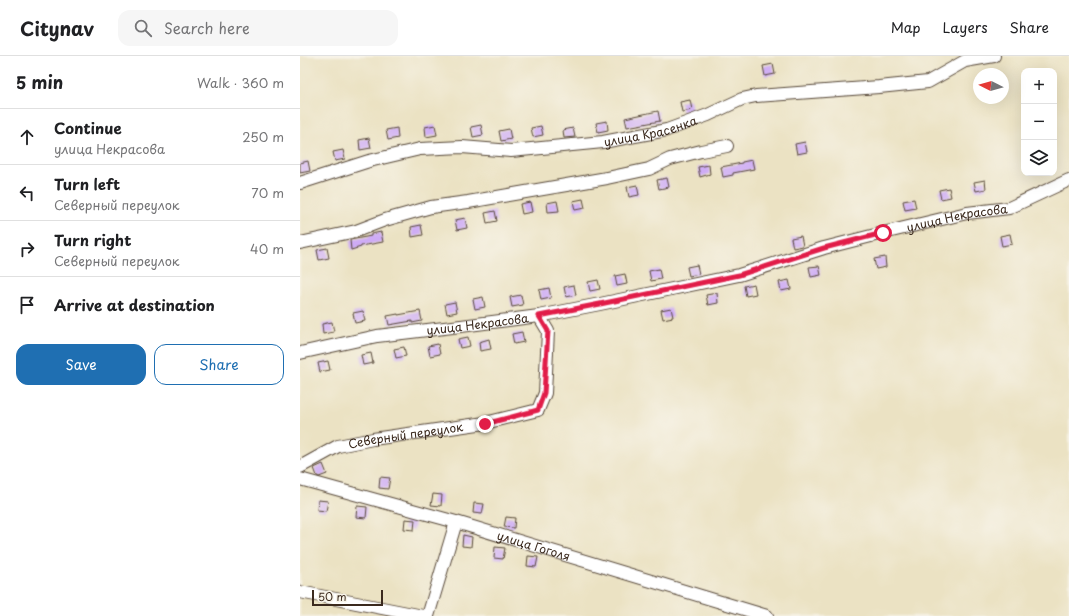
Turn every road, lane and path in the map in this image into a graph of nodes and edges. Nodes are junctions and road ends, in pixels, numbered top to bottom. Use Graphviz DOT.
graph roads {
  1 [pos="994,56"];
  2 [pos="727,146"];
  3 [pos="1069,180"];
  4 [pos="300,183"];
  5 [pos="300,243"];
  6 [pos="539,316"];
  7 [pos="300,353"];
  8 [pos="300,467"];
  9 [pos="300,479"];
  10 [pos="456,522"];
  11 [pos="300,592"];
  12 [pos="422,616"];
  13 [pos="428,616"];
  14 [pos="764,616"];
  1 -- 4 [label="street, улица Красенка"];
  2 -- 5 [label="street"];
  3 -- 6 [label="street, улица Некрасова"];
  6 -- 7 [label="street, улица Некрасова"];
  6 -- 8 [label="street, Северный переулок"];
  9 -- 10 [label="street, улица Гоголя"];
  10 -- 13 [label="street"];
  10 -- 14 [label="street, улица Гоголя"];
  11 -- 12 [label="street"];
}
